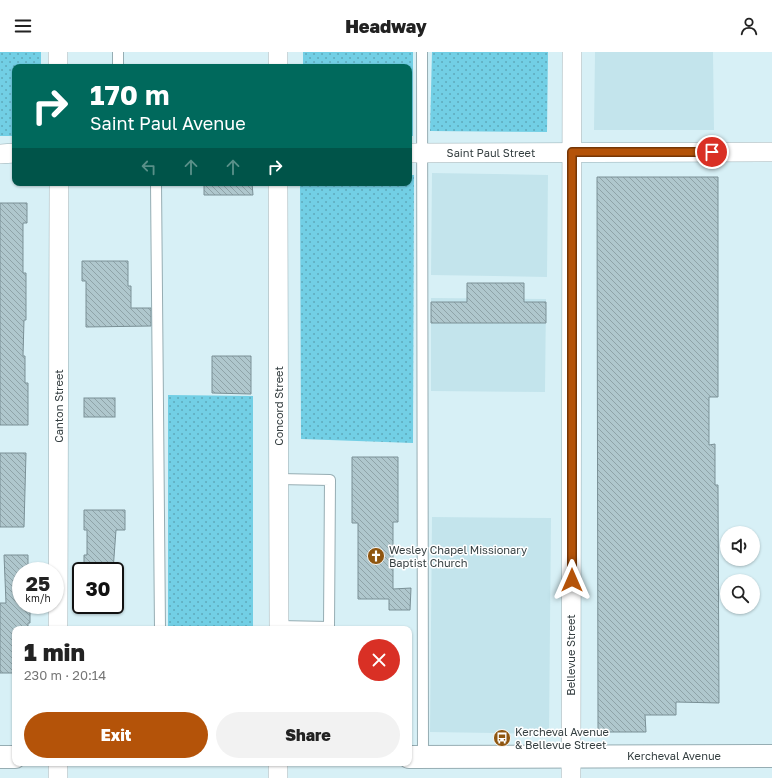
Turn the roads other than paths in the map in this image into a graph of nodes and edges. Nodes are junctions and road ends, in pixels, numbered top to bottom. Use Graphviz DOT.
graph roads {
  1 [pos="58,52"];
  2 [pos="118,52"];
  3 [pos="278,52"];
  4 [pos="422,52"];
  5 [pos="572,52"];
  6 [pos="58,64"];
  7 [pos="118,64"];
  8 [pos="278,64"];
  9 [pos="572,152"];
  10 [pos="772,152"];
  11 [pos="416,153"];
  12 [pos="0,154"];
  13 [pos="12,154"];
  14 [pos="59,186"];
  15 [pos="156,186"];
  16 [pos="278,186"];
  17 [pos="279,479"];
  18 [pos="58,626"];
  19 [pos="160,626"];
  20 [pos="279,626"];
  21 [pos="329,626"];
  22 [pos="571,756"];
  23 [pos="772,756"];
  24 [pos="0,757"];
  25 [pos="12,757"];
  26 [pos="416,757"];
  27 [pos="58,766"];
  28 [pos="278,766"];
  29 [pos="58,778"];
  30 [pos="278,778"];
  31 [pos="571,778"];
  1 -- 6 [label="street"];
  2 -- 7 [label="lane"];
  3 -- 8 [label="street"];
  4 -- 11 [label="lane"];
  5 -- 9 [label="street, Bellevue Street"];
  9 -- 10 [label="street, Saint Paul Street"];
  9 -- 11 [label="street, Saint Paul Street"];
  9 -- 22 [label="street, Bellevue Street"];
  11 -- 26 [label="lane"];
  12 -- 13 [label="street"];
  14 -- 18 [label="street, Canton Street"];
  15 -- 19 [label="lane"];
  16 -- 17 [label="street, Concord Street"];
  17 -- 20 [label="street, Concord Street"];
  17 -- 21 [label="lane"];
  22 -- 23 [label="street, Kercheval Avenue"];
  22 -- 26 [label="street, Kercheval Avenue"];
  22 -- 31 [label="street, Bellevue Street"];
  24 -- 25 [label="street"];
  27 -- 29 [label="street"];
  28 -- 30 [label="street"];
}
